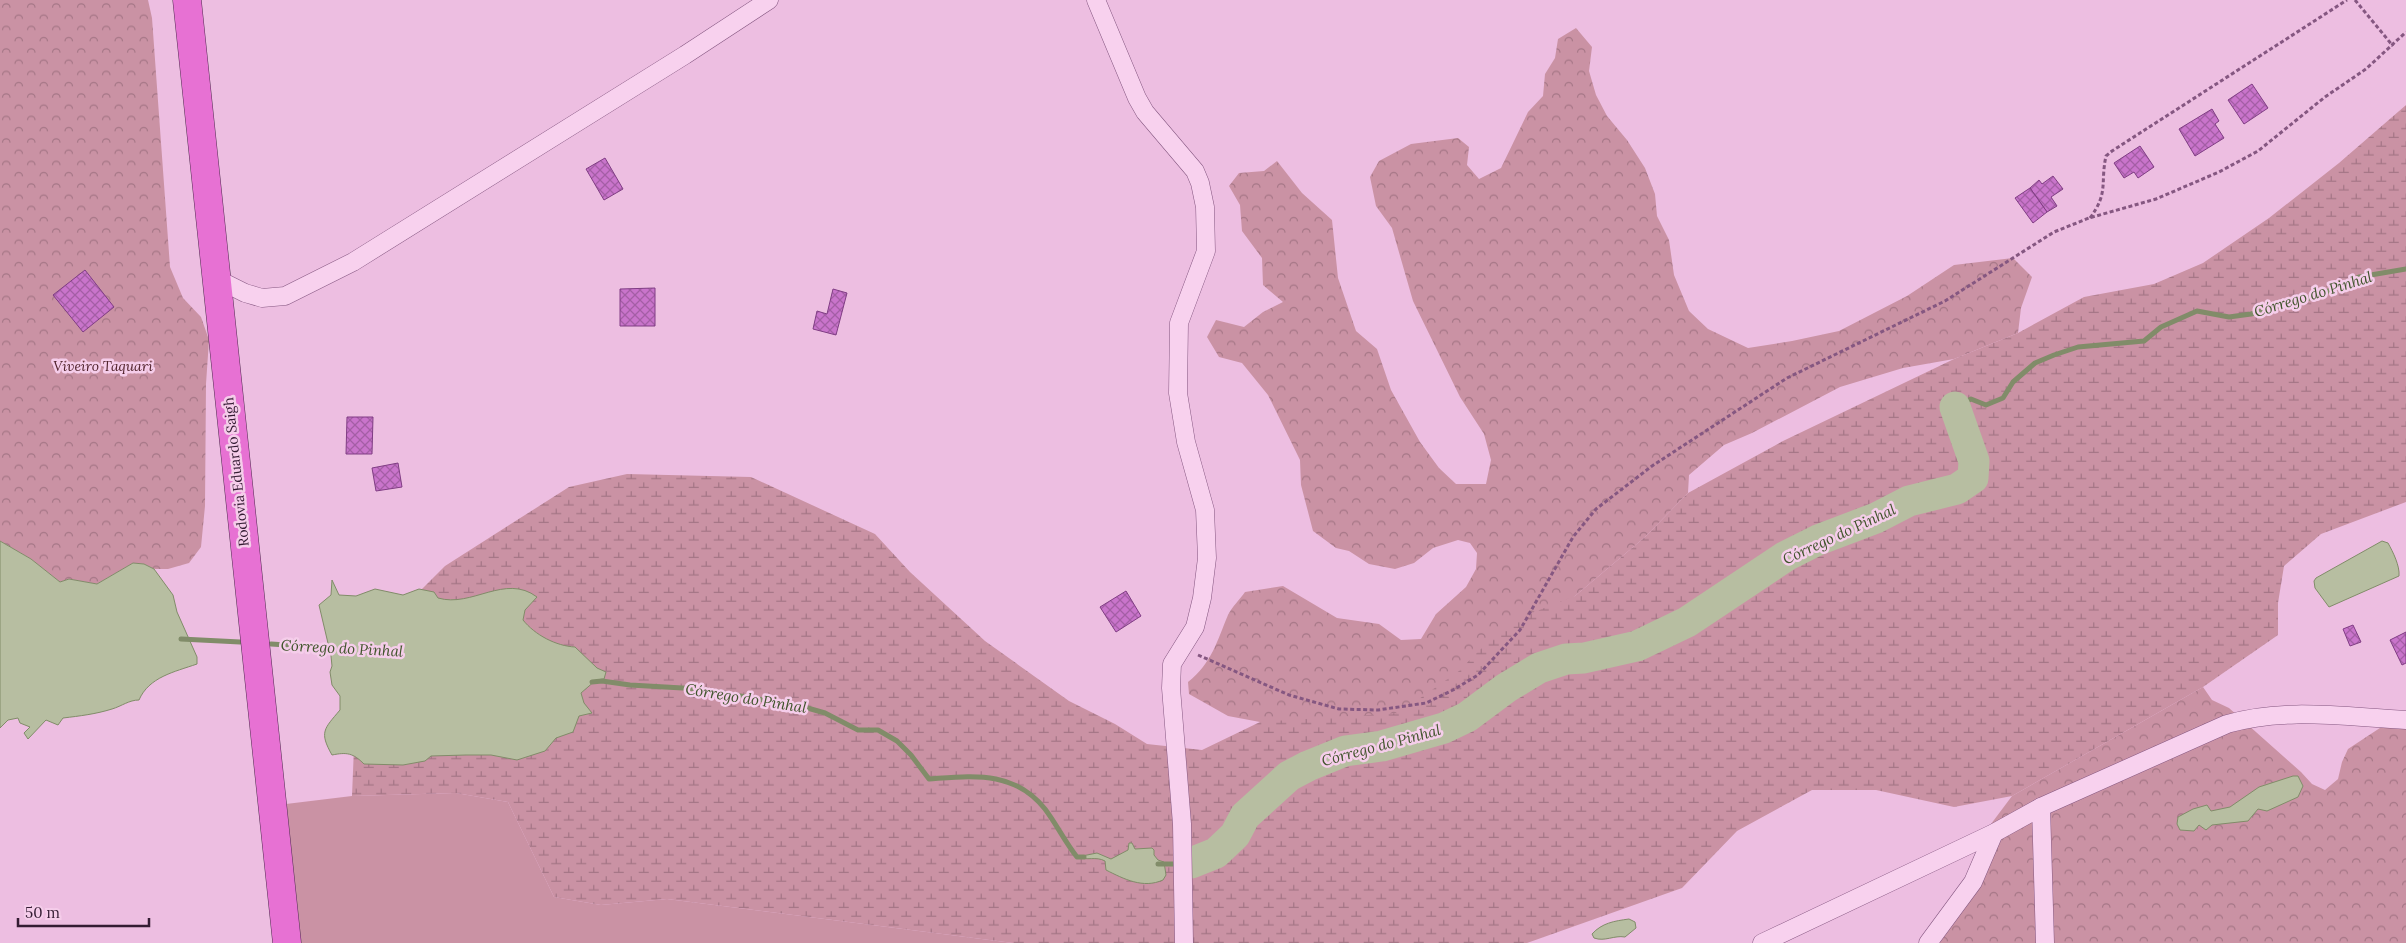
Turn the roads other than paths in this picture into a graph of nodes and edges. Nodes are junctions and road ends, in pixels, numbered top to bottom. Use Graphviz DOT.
graph roads {
  1 [pos="186,0"];
  2 [pos="770,0"];
  3 [pos="1096,0"];
  4 [pos="215,278"];
  5 [pos="2406,720"];
  6 [pos="2041,807"];
  7 [pos="1994,833"];
  8 [pos="286,943"];
  9 [pos="1184,943"];
  10 [pos="1762,943"];
  11 [pos="1928,943"];
  12 [pos="2045,943"];
  1 -- 4 [label="highway, Rodovia Eduardo Saigh"];
  2 -- 4 [label="street"];
  3 -- 9 [label="street"];
  4 -- 8 [label="highway, Rodovia Eduardo Saigh"];
  5 -- 6 [label="street"];
  6 -- 7 [label="street"];
  6 -- 12 [label="street"];
  7 -- 10 [label="street"];
  7 -- 11 [label="street"];
}
